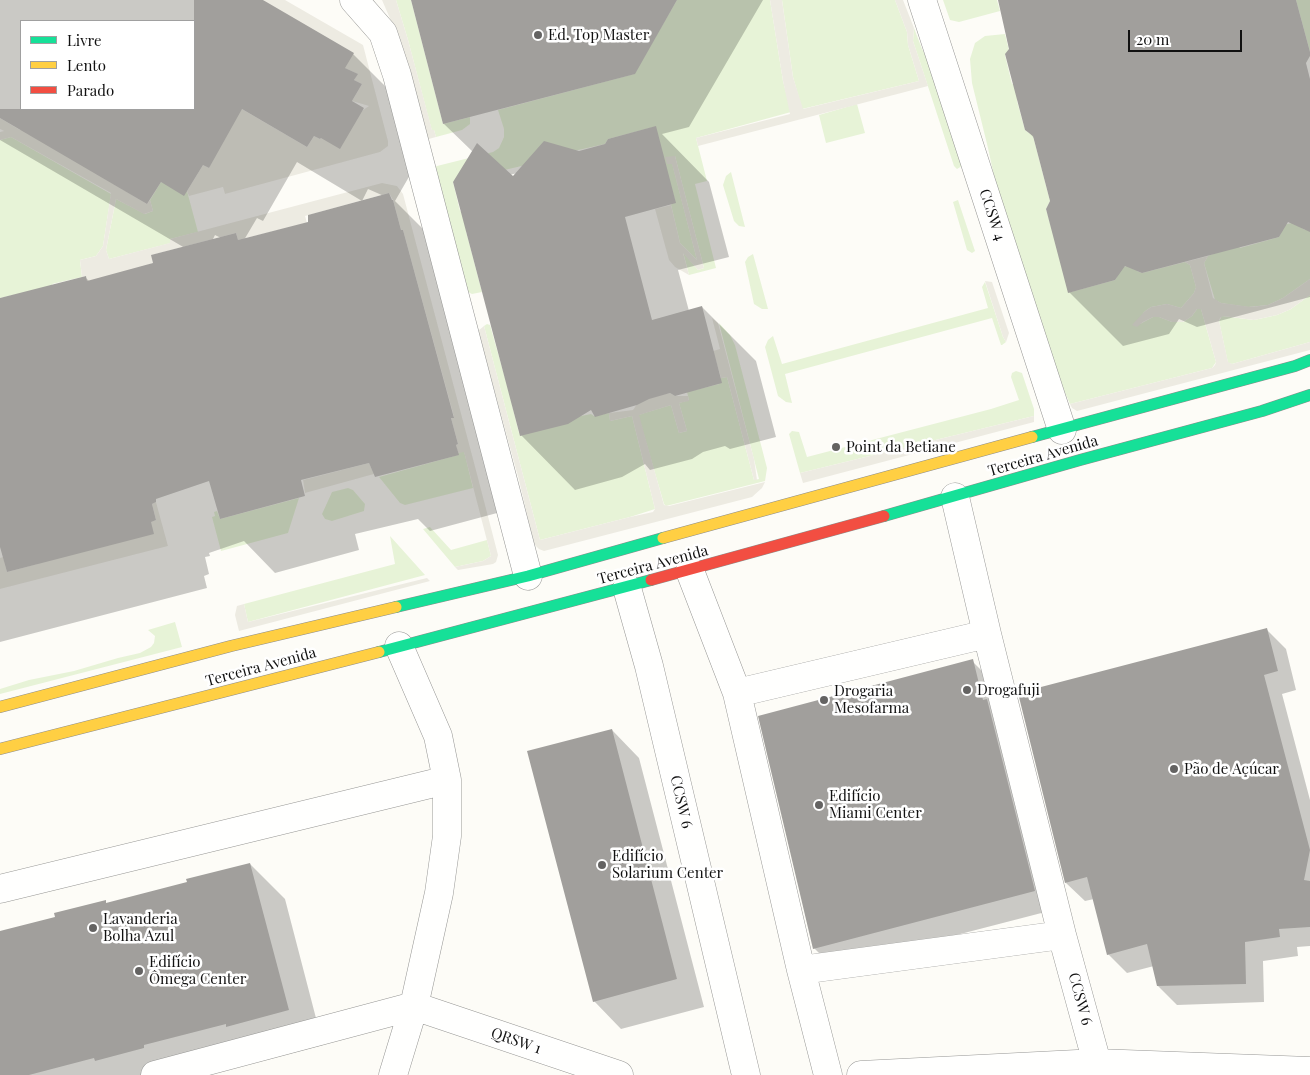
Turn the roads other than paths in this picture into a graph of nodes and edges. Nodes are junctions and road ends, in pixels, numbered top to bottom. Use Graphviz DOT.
graph roads {
  1 [pos="354,0"];
  2 [pos="922,0"];
  3 [pos="1310,360"];
  4 [pos="1310,395"];
  5 [pos="1062,430"];
  6 [pos="955,497"];
  7 [pos="690,570"];
  8 [pos="528,576"];
  9 [pos="627,588"];
  10 [pos="987,634"];
  11 [pos="400,646"];
  12 [pos="737,693"];
  13 [pos="0,707"];
  14 [pos="0,750"];
  15 [pos="446,780"];
  16 [pos="0,889"];
  17 [pos="1062,935"];
  18 [pos="801,970"];
  19 [pos="414,1006"];
  20 [pos="1097,1063"];
  21 [pos="1310,1071"];
  22 [pos="155,1075"];
  23 [pos="394,1075"];
  24 [pos="619,1075"];
  25 [pos="746,1075"];
  26 [pos="828,1075"];
  27 [pos="862,1075"];
  1 -- 8 [label="street"];
  2 -- 5 [label="street, CCSW 4"];
  3 -- 5 [label="street, Terceira Avenida"];
  4 -- 6 [label="street, Terceira Avenida"];
  5 -- 8 [label="street, Terceira Avenida"];
  6 -- 7 [label="street, Terceira Avenida"];
  6 -- 10 [label="street, CCSW 6"];
  7 -- 9 [label="street, Terceira Avenida"];
  7 -- 12 [label="street"];
  8 -- 13 [label="street, Terceira Avenida"];
  9 -- 11 [label="street, Terceira Avenida"];
  9 -- 25 [label="street, CCSW 6"];
  10 -- 12 [label="street"];
  10 -- 17 [label="street, CCSW 6"];
  11 -- 14 [label="street, Terceira Avenida"];
  11 -- 15 [label="street"];
  12 -- 18 [label="street"];
  15 -- 16 [label="street"];
  15 -- 19 [label="street"];
  17 -- 18 [label="street"];
  17 -- 20 [label="street, CCSW 6"];
  18 -- 26 [label="street"];
  19 -- 22 [label="street"];
  19 -- 23 [label="street"];
  19 -- 24 [label="street, QRSW 1"];
  20 -- 21 [label="street"];
  20 -- 27 [label="street"];
}
